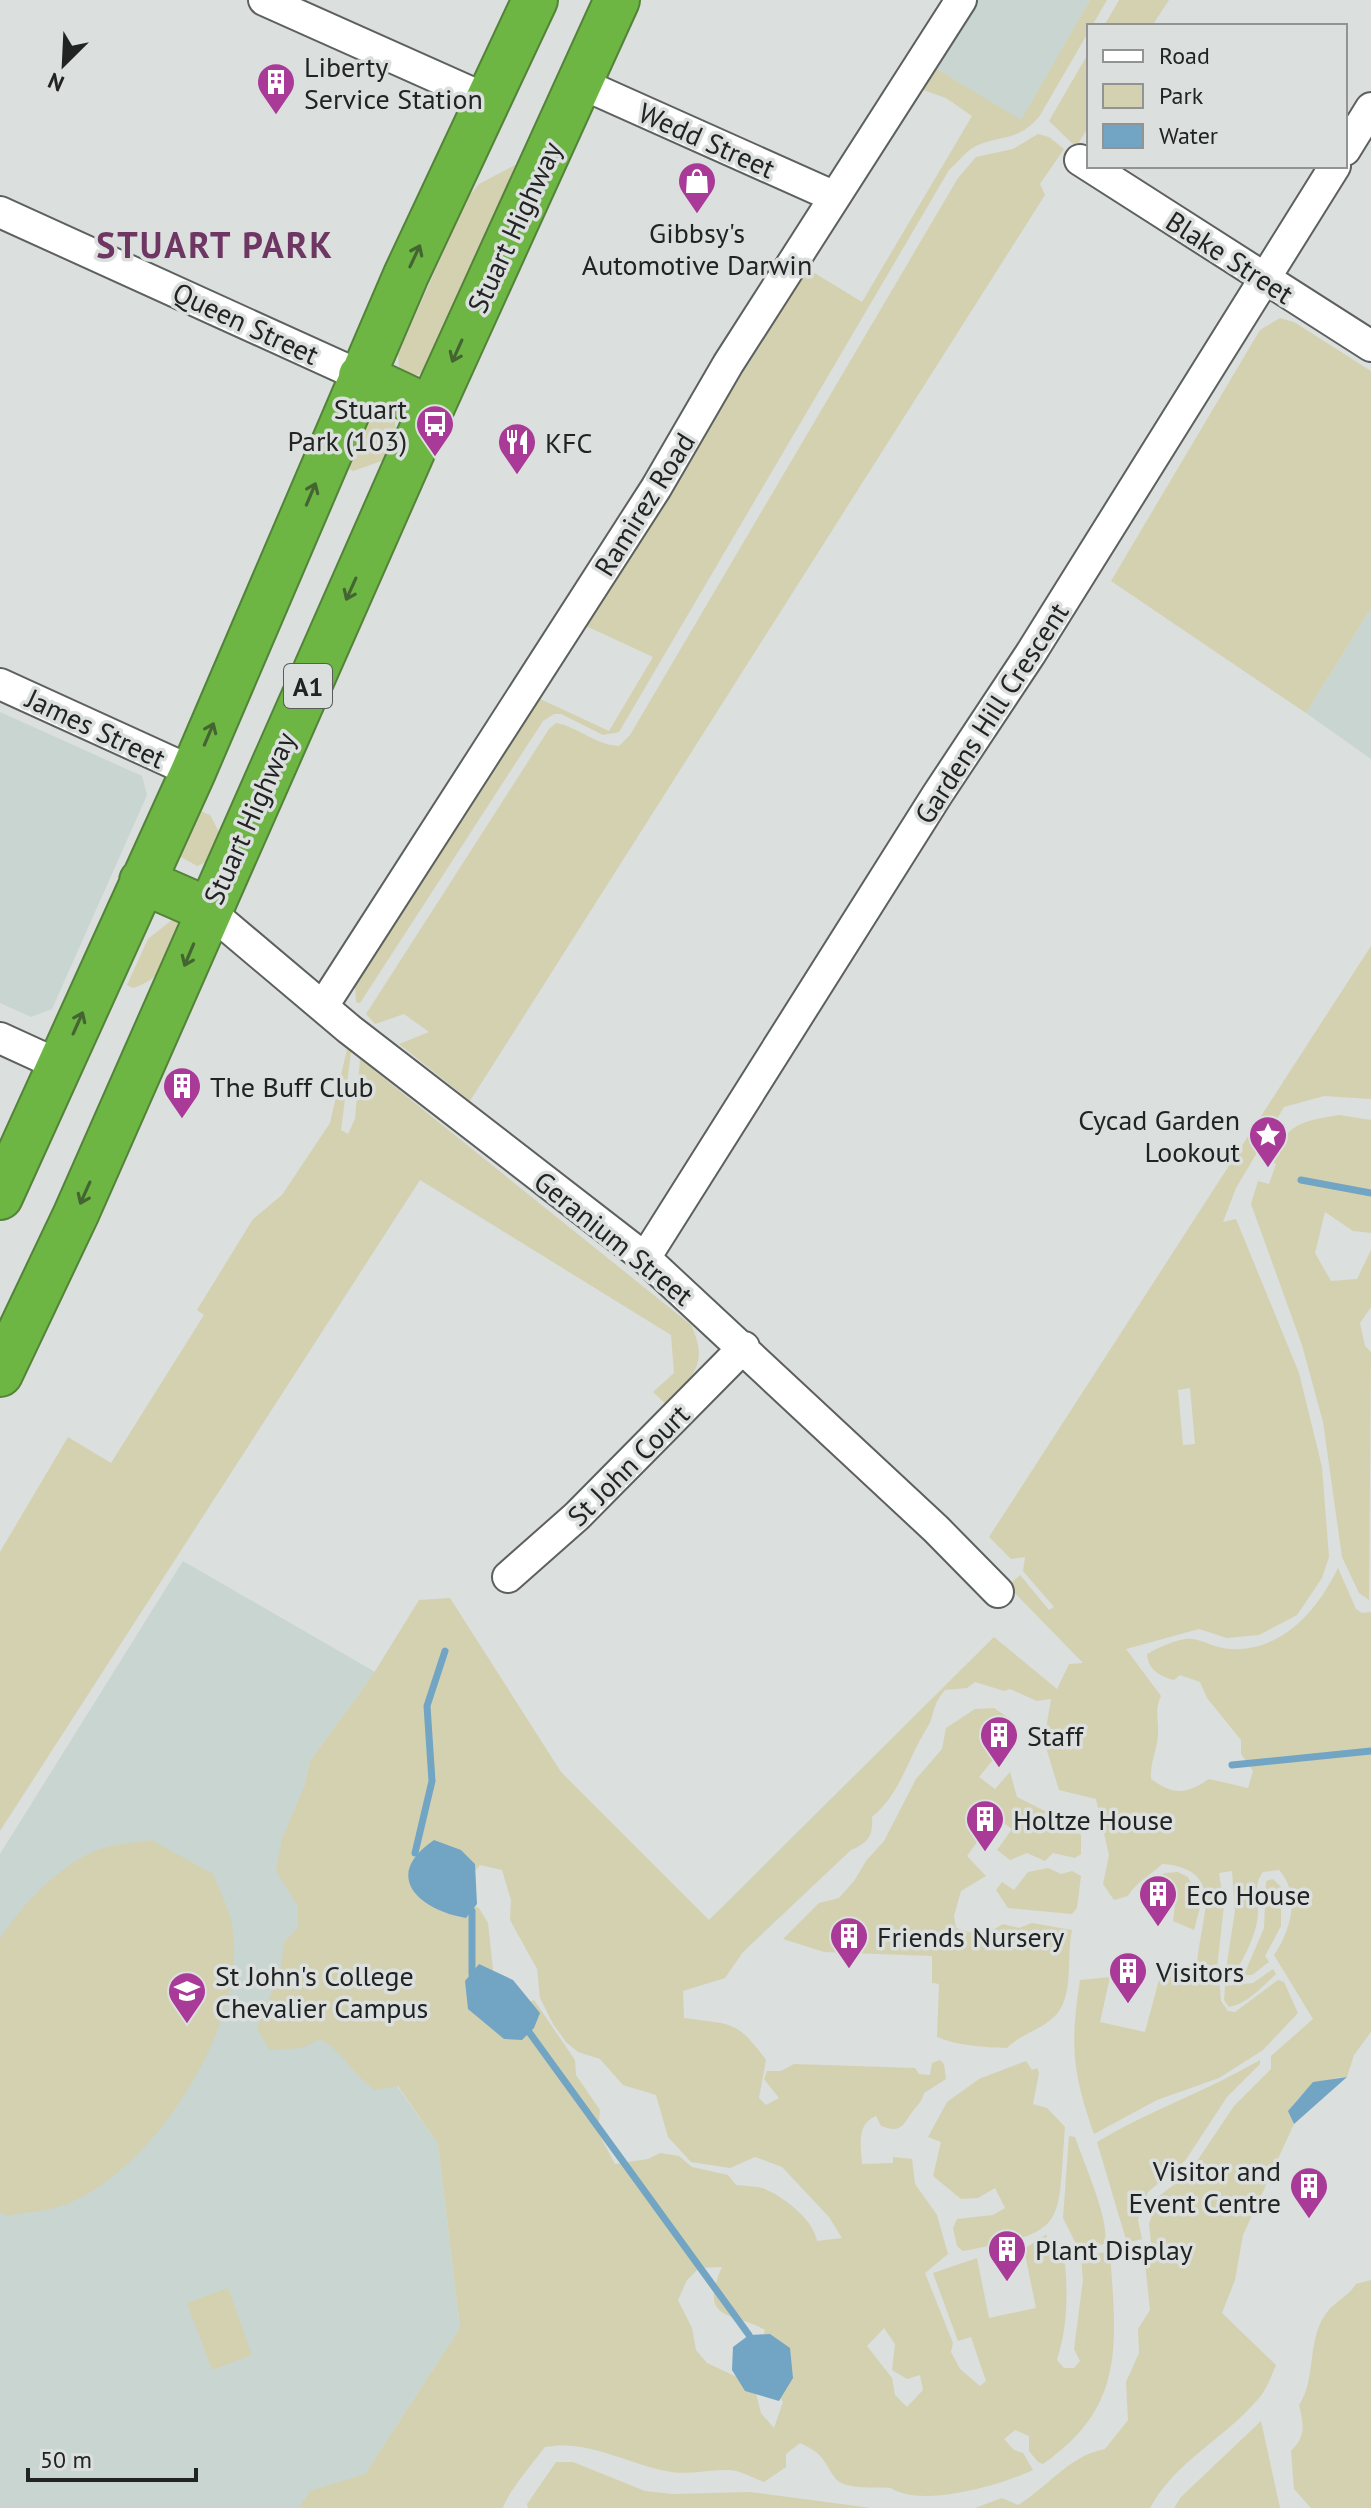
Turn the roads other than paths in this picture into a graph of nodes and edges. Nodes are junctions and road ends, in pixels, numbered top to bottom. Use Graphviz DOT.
graph roads {
  1 [pos="264,0"];
  2 [pos="535,0"];
  3 [pos="617,0"];
  4 [pos="961,0"];
  5 [pos="580,83"];
  6 [pos="488,100"];
  7 [pos="1080,160"];
  8 [pos="1087,164"];
  9 [pos="1093,168"];
  10 [pos="1334,168"];
  11 [pos="835,197"];
  12 [pos="4,223"];
  13 [pos="1267,277"];
  14 [pos="1371,346"];
  15 [pos="361,376"];
  16 [pos="431,409"];
  17 [pos="0,684"];
  18 [pos="193,772"];
  19 [pos="142,881"];
  20 [pos="208,910"];
  21 [pos="323,1006"];
  22 [pos="0,1038"];
  23 [pos="59,1065"];
  24 [pos="0,1197"];
  25 [pos="645,1258"];
  26 [pos="744,1347"];
  27 [pos="0,1374"];
  28 [pos="508,1577"];
  29 [pos="998,1592"];
  1 -- 6 [label="street"];
  2 -- 6 [label="highway, A1"];
  3 -- 5 [label="highway, Stuart Highway / A1"];
  4 -- 11 [label="street, Ramirez Road"];
  5 -- 11 [label="street, Wedd Street"];
  5 -- 16 [label="highway, Stuart Highway / A1, one-way"];
  15 -- 6 [label="highway, A1, one-way"];
  7 -- 8 [label="street, Blake Street"];
  9 -- 13 [label="street, Blake Street"];
  10 -- 13 [label="street, Gardens Hill Crescent"];
  11 -- 21 [label="street, Ramirez Road"];
  12 -- 15 [label="street, Queen Street"];
  13 -- 14 [label="street, Blake Street"];
  13 -- 25 [label="street, Gardens Hill Crescent"];
  15 -- 16 [label="highway"];
  18 -- 15 [label="highway, A1, one-way"];
  16 -- 20 [label="highway, Stuart Highway / A1, one-way"];
  17 -- 18 [label="street, James Street"];
  18 -- 19 [label="highway, A1"];
  19 -- 20 [label="highway"];
  23 -- 19 [label="highway, A1, one-way"];
  20 -- 21 [label="street, Geranium Street"];
  20 -- 27 [label="highway, Stuart Highway / A1, one-way"];
  21 -- 25 [label="street, Geranium Street"];
  22 -- 23 [label="street"];
  23 -- 24 [label="highway, A1"];
  25 -- 26 [label="street, Geranium Street"];
  26 -- 28 [label="street, St John Court"];
  26 -- 29 [label="street, Geranium Street"];
}
